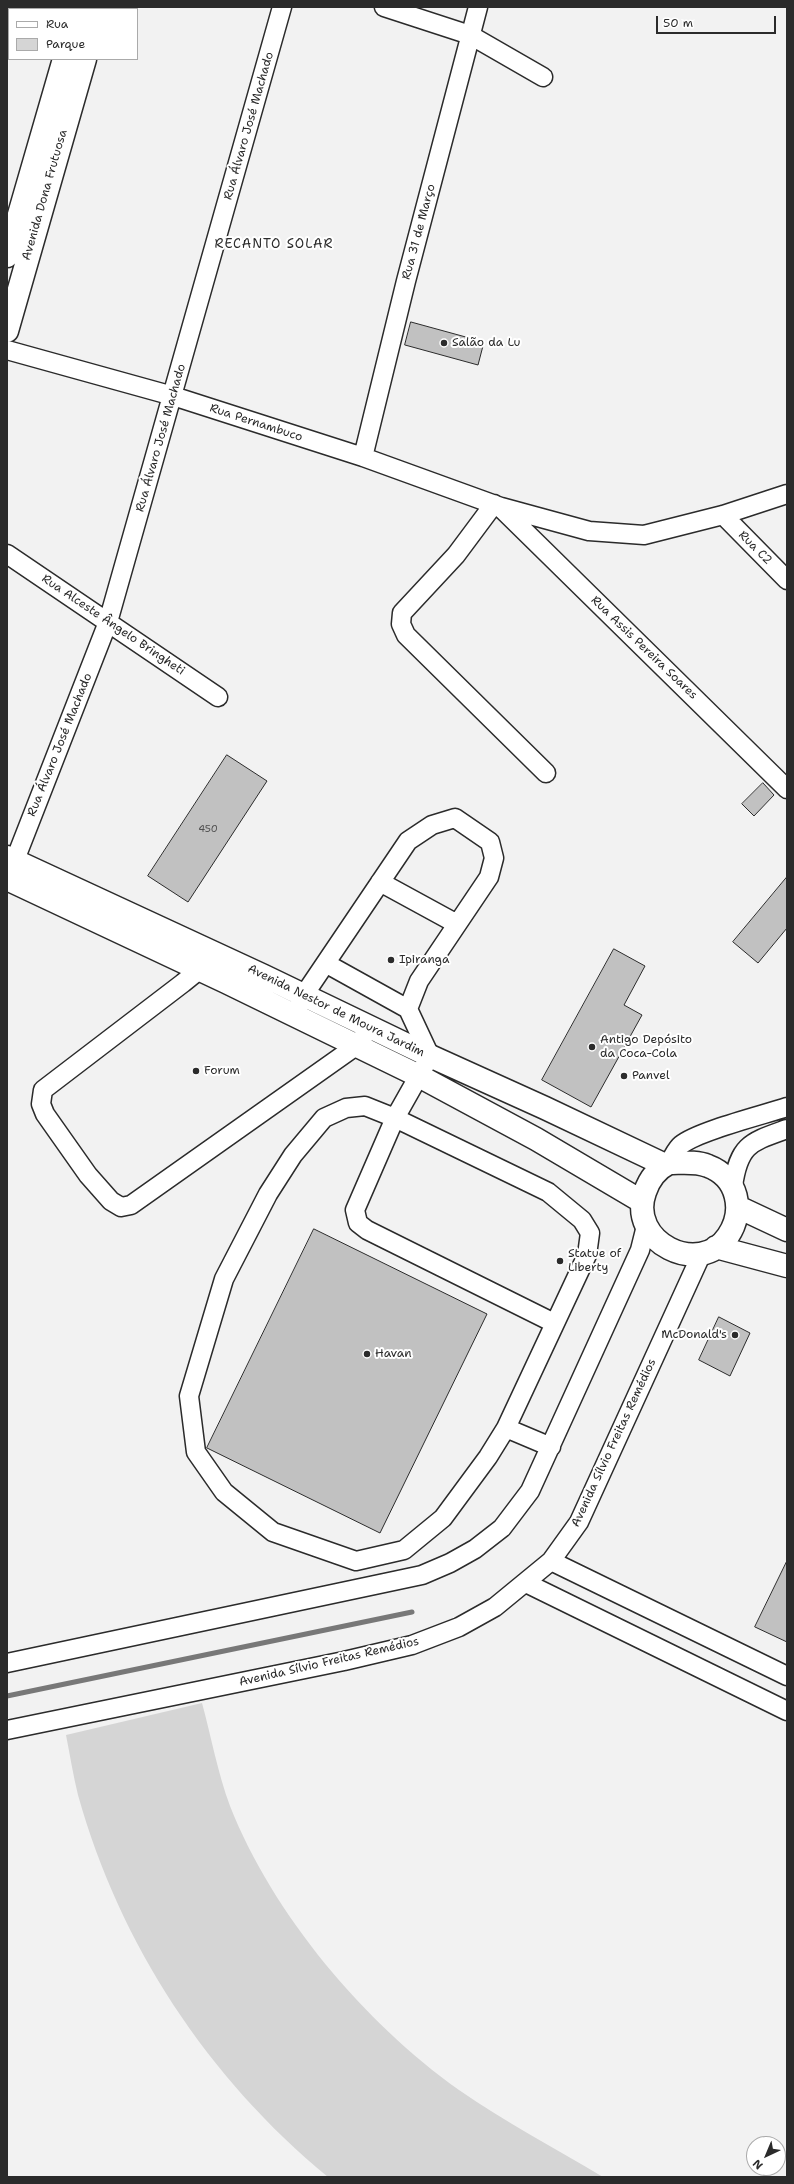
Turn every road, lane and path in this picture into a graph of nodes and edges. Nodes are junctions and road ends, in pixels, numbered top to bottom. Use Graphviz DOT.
graph roads {
  1 [pos="282,7"];
  2 [pos="384,7"];
  3 [pos="478,7"];
  4 [pos="470,35"];
  5 [pos="64,60"];
  6 [pos="84,60"];
  7 [pos="542,77"];
  8 [pos="7,256"];
  9 [pos="7,331"];
  10 [pos="7,350"];
  11 [pos="173,396"];
  12 [pos="363,457"];
  13 [pos="787,494"];
  14 [pos="497,506"];
  15 [pos="723,515"];
  16 [pos="7,554"];
  17 [pos="787,580"];
  18 [pos="108,622"];
  19 [pos="218,697"];
  20 [pos="546,773"];
  21 [pos="787,789"];
  22 [pos="10,865"];
  23 [pos="380,882"];
  24 [pos="457,924"];
  25 [pos="211,952"];
  26 [pos="326,964"];
  27 [pos="199,970"];
  28 [pos="231,973"];
  29 [pos="304,995"];
  30 [pos="408,1009"];
  31 [pos="294,1016"];
  32 [pos="370,1027"];
  33 [pos="356,1046"];
  34 [pos="430,1056"];
  35 [pos="419,1076"];
  36 [pos="787,1107"];
  37 [pos="395,1118"];
  38 [pos="787,1129"];
  39 [pos="667,1164"];
  40 [pos="733,1186"];
  41 [pos="642,1201"];
  42 [pos="738,1207"];
  43 [pos="646,1226"];
  44 [pos="787,1230"];
  45 [pos="709,1250"];
  46 [pos="787,1266"];
  47 [pos="554,1323"];
  48 [pos="506,1428"];
  49 [pos="551,1447"];
  50 [pos="551,1561"];
  51 [pos="526,1583"];
  52 [pos="7,1662"];
  53 [pos="787,1676"];
  54 [pos="787,1711"];
  55 [pos="7,1730"];
  1 -- 11 [label="street, Rua Álvaro José Machado"];
  2 -- 4 [label="street"];
  3 -- 4 [label="street, Rua 31 de Março"];
  4 -- 7 [label="street"];
  4 -- 12 [label="street, Rua 31 de Março"];
  5 -- 8 [label="main road, Avenida Dona Frutuosa"];
  6 -- 9 [label="main road, Avenida Dona Frutuosa"];
  10 -- 11 [label="street, Rua Pernambuco"];
  11 -- 12 [label="street, Rua Pernambuco"];
  11 -- 18 [label="street, Rua Álvaro José Machado"];
  12 -- 14 [label="street, Rua Pernambuco"];
  13 -- 15 [label="street, Rua Pernambuco"];
  14 -- 15 [label="street, Rua Pernambuco"];
  14 -- 20 [label="street"];
  14 -- 21 [label="street, Rua Assis Pereira Soares"];
  15 -- 17 [label="street, Rua C2"];
  16 -- 18 [label="street, Rua Alceste Ângelo Bringheti"];
  18 -- 19 [label="street, Rua Alceste Ângelo Bringheti"];
  18 -- 22 [label="street, Rua Álvaro José Machado"];
  22 -- 25 [label="main road, Avenida Nestor de Moura Jardim"];
  22 -- 27 [label="main road, Avenida Nestor de Moura Jardim"];
  23 -- 24 [label="street"];
  23 -- 24 [label="street"];
  23 -- 26 [label="street"];
  24 -- 30 [label="street"];
  25 -- 27 [label="street"];
  25 -- 28 [label="main road, Avenida Nestor de Moura Jardim"];
  26 -- 29 [label="street"];
  26 -- 30 [label="street"];
  27 -- 28 [label="main road, Avenida Nestor de Moura Jardim"];
  27 -- 33 [label="street"];
  28 -- 29 [label="main road, Avenida Nestor de Moura Jardim"];
  28 -- 31 [label="main road, Avenida Nestor de Moura Jardim"];
  29 -- 31 [label="street"];
  29 -- 32 [label="main road, Avenida Nestor de Moura Jardim"];
  30 -- 34 [label="street"];
  31 -- 33 [label="main road, Avenida Nestor de Moura Jardim"];
  32 -- 33 [label="street"];
  32 -- 34 [label="main road, Avenida Nestor de Moura Jardim"];
  33 -- 35 [label="main road, Avenida Nestor de Moura Jardim"];
  34 -- 35 [label="street"];
  34 -- 39 [label="main road, Avenida Nestor de Moura Jardim"];
  35 -- 37 [label="street"];
  35 -- 41 [label="main road, Avenida Nestor de Moura Jardim"];
  36 -- 39 [label="street"];
  37 -- 47 [label="street"];
  37 -- 47 [label="street"];
  37 -- 48 [label="street"];
  38 -- 40 [label="street"];
  39 -- 40 [label="main road, Avenida Nestor de Moura Jardim"];
  39 -- 41 [label="main road"];
  40 -- 42 [label="main road"];
  41 -- 43 [label="main road"];
  42 -- 44 [label="main road"];
  42 -- 45 [label="main road"];
  43 -- 45 [label="main road"];
  43 -- 49 [label="street"];
  45 -- 46 [label="main road"];
  45 -- 50 [label="street, Avenida Sílvio Freitas Remédios"];
  47 -- 48 [label="street"];
  48 -- 49 [label="street"];
  49 -- 52 [label="street"];
  50 -- 51 [label="street, Avenida Sílvio Freitas Remédios"];
  50 -- 53 [label="street"];
  51 -- 54 [label="street"];
  51 -- 55 [label="street, Avenida Sílvio Freitas Remédios"];
}
